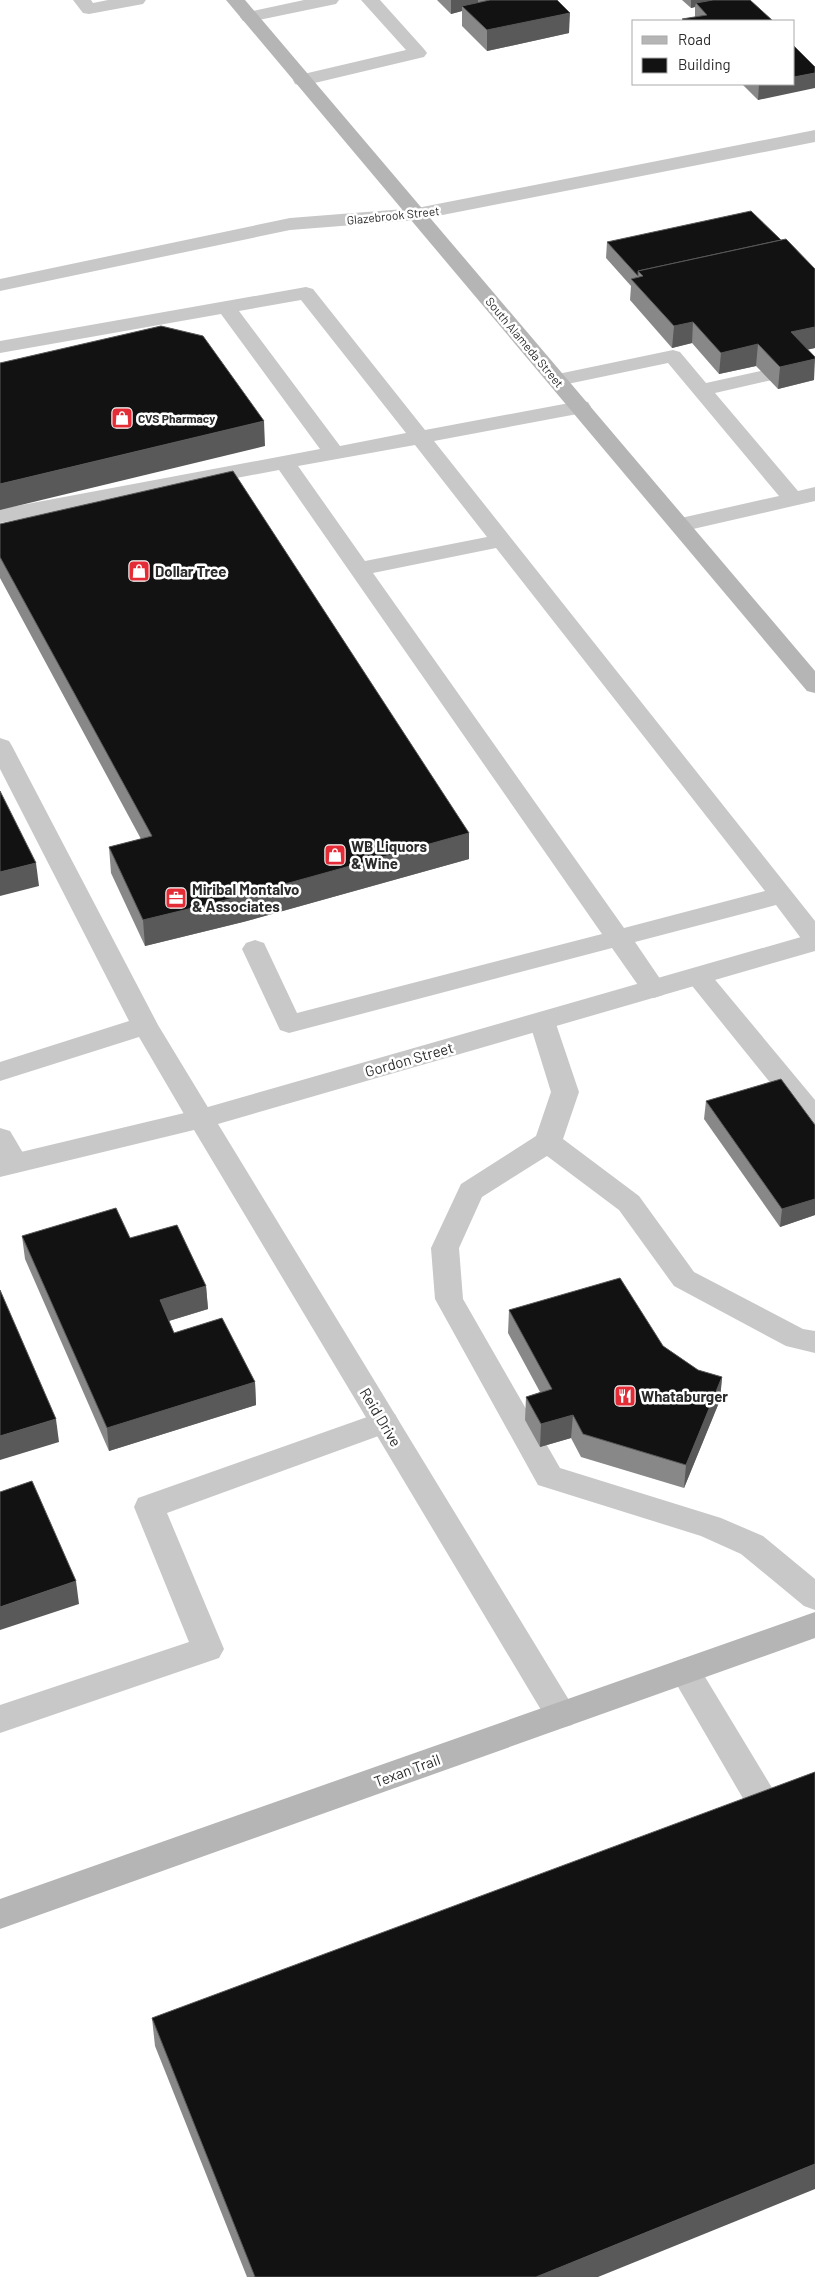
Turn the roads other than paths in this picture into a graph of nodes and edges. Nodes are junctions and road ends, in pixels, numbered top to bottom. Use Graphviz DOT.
graph roads {
  1 [pos="82,0"];
  2 [pos="137,0"];
  3 [pos="234,0"];
  4 [pos="330,0"];
  5 [pos="370,0"];
  6 [pos="249,17"];
  7 [pos="302,80"];
  8 [pos="815,136"];
  9 [pos="417,214"];
  10 [pos="0,286"];
  11 [pos="226,307"];
  12 [pos="0,347"];
  13 [pos="766,376"];
  14 [pos="558,380"];
  15 [pos="701,390"];
  16 [pos="580,407"];
  17 [pos="421,437"];
  18 [pos="334,453"];
  19 [pos="284,462"];
  20 [pos="815,494"];
  21 [pos="793,499"];
  22 [pos="0,516"];
  23 [pos="680,525"];
  24 [pos="503,540"];
  25 [pos="359,568"];
  26 [pos="815,686"];
  27 [pos="0,746"];
  28 [pos="782,894"];
  29 [pos="618,938"];
  30 [pos="815,941"];
  31 [pos="255,949"];
  32 [pos="698,976"];
  33 [pos="654,989"];
  34 [pos="542,1021"];
  35 [pos="145,1025"];
  36 [pos="0,1072"];
  37 [pos="815,1118"];
  38 [pos="201,1119"];
  39 [pos="0,1138"];
  40 [pos="548,1142"];
  41 [pos="7,1165"];
  42 [pos="815,1342"];
  43 [pos="384,1422"];
  44 [pos="815,1598"];
  45 [pos="815,1625"];
  46 [pos="685,1671"];
  47 [pos="561,1715"];
  48 [pos="0,1719"];
  49 [pos="771,1816"];
  50 [pos="0,1914"];
  1 -- 2 [label="street"];
  3 -- 6 [label="main road, South Alameda Street"];
  4 -- 6 [label="street"];
  5 -- 7 [label="street"];
  6 -- 7 [label="main road, South Alameda Street"];
  7 -- 9 [label="main road, South Alameda Street"];
  8 -- 9 [label="street, Glazebrook Street"];
  9 -- 10 [label="street, Glazebrook Street"];
  9 -- 14 [label="main road, South Alameda Street"];
  11 -- 12 [label="street"];
  11 -- 17 [label="street"];
  11 -- 18 [label="street"];
  13 -- 15 [label="street"];
  14 -- 15 [label="street"];
  14 -- 16 [label="main road, South Alameda Street"];
  15 -- 21 [label="street"];
  16 -- 17 [label="street"];
  16 -- 23 [label="main road, South Alameda Street"];
  17 -- 18 [label="street"];
  17 -- 24 [label="street"];
  18 -- 19 [label="street"];
  19 -- 22 [label="street"];
  19 -- 25 [label="street"];
  20 -- 21 [label="street"];
  21 -- 23 [label="street"];
  23 -- 26 [label="main road, South Alameda Street"];
  24 -- 25 [label="street"];
  24 -- 28 [label="street"];
  25 -- 29 [label="street"];
  27 -- 35 [label="street, Reid Drive"];
  28 -- 29 [label="street"];
  28 -- 30 [label="street"];
  29 -- 31 [label="street"];
  29 -- 33 [label="street"];
  30 -- 32 [label="street, Gordon Street"];
  32 -- 33 [label="street, Gordon Street"];
  32 -- 37 [label="street"];
  33 -- 34 [label="street, Gordon Street"];
  34 -- 38 [label="street, Gordon Street"];
  34 -- 40 [label="street"];
  35 -- 36 [label="street"];
  35 -- 38 [label="street, Reid Drive"];
  38 -- 41 [label="street, Gordon Street"];
  38 -- 43 [label="street, Reid Drive"];
  39 -- 41 [label="street"];
  40 -- 42 [label="street"];
  40 -- 44 [label="street"];
  43 -- 47 [label="street, Reid Drive"];
  43 -- 48 [label="street"];
  45 -- 46 [label="main road, Texan Trail"];
  46 -- 47 [label="main road, Texan Trail"];
  46 -- 49 [label="street"];
  47 -- 50 [label="main road, Texan Trail"];
}
